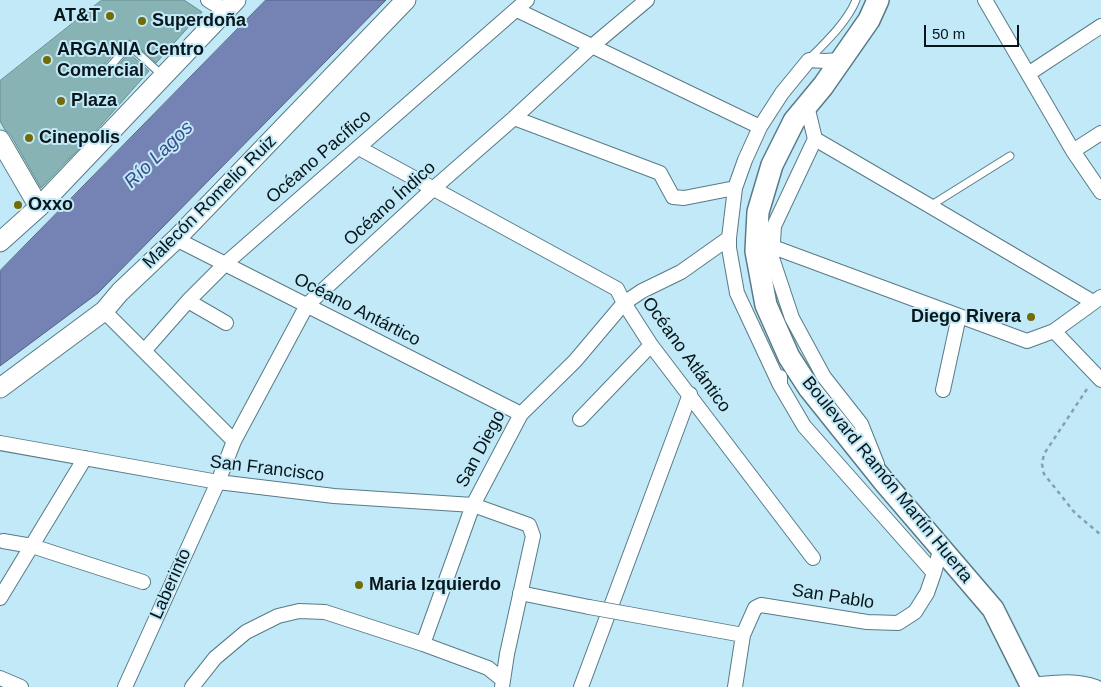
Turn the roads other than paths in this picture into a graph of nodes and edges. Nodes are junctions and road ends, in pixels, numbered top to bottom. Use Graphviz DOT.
graph roads {
  1 [pos="208,0"];
  2 [pos="406,0"];
  3 [pos="527,0"];
  4 [pos="647,0"];
  5 [pos="856,0"];
  6 [pos="878,0"];
  7 [pos="985,0"];
  8 [pos="231,5"];
  9 [pos="517,10"];
  10 [pos="1101,26"];
  11 [pos="592,46"];
  12 [pos="809,60"];
  13 [pos="840,60"];
  14 [pos="107,70"];
  15 [pos="1028,74"];
  16 [pos="164,76"];
  17 [pos="806,106"];
  18 [pos="514,118"];
  19 [pos="760,127"];
  20 [pos="1101,133"];
  21 [pos="815,139"];
  22 [pos="0,140"];
  23 [pos="359,148"];
  24 [pos="1073,151"];
  25 [pos="1010,156"];
  26 [pos="434,188"];
  27 [pos="735,188"];
  28 [pos="1101,192"];
  29 [pos="930,206"];
  30 [pos="39,207"];
  31 [pos="729,238"];
  32 [pos="176,239"];
  33 [pos="0,242"];
  34 [pos="773,247"];
  35 [pos="225,264"];
  36 [pos="1097,299"];
  37 [pos="188,301"];
  38 [pos="624,303"];
  39 [pos="306,305"];
  40 [pos="104,311"];
  41 [pos="959,316"];
  42 [pos="226,323"];
  43 [pos="1054,331"];
  44 [pos="779,334"];
  45 [pos="651,344"];
  46 [pos="144,351"];
  47 [pos="1101,380"];
  48 [pos="780,385"];
  49 [pos="0,388"];
  50 [pos="944,390"];
  51 [pos="690,394"];
  52 [pos="521,414"];
  53 [pos="580,419"];
  54 [pos="234,441"];
  55 [pos="0,443"];
  56 [pos="85,458"];
  57 [pos="218,482"];
  58 [pos="885,483"];
  59 [pos="472,505"];
  60 [pos="4,540"];
  61 [pos="32,546"];
  62 [pos="940,547"];
  63 [pos="813,558"];
  64 [pos="934,573"];
  65 [pos="143,582"];
  66 [pos="520,593"];
  67 [pos="0,598"];
  68 [pos="743,635"];
  69 [pos="423,644"];
  70 [pos="0,678"];
  71 [pos="503,683"];
  72 [pos="1031,686"];
  73 [pos="21,687"];
  74 [pos="125,687"];
  75 [pos="192,687"];
  76 [pos="581,687"];
  77 [pos="735,687"];
  78 [pos="1096,687"];
  1 -- 8 [label="street"];
  2 -- 32 [label="street, Malecón Romelio Ruiz"];
  3 -- 9 [label="street, Océano Pacífico"];
  4 -- 11 [label="street, Océano Índico"];
  5 -- 12 [label="lane"];
  6 -- 13 [label="main road, Boulevard Ramón Martín Huerta"];
  7 -- 15 [label="street"];
  8 -- 16 [label="street"];
  9 -- 11 [label="street"];
  9 -- 23 [label="street, Océano Pacífico"];
  10 -- 15 [label="street"];
  11 -- 18 [label="street, Océano Índico"];
  11 -- 19 [label="street"];
  12 -- 13 [label="street"];
  12 -- 19 [label="street"];
  13 -- 17 [label="main road, Boulevard Ramón Martín Huerta"];
  14 -- 16 [label="lane"];
  15 -- 24 [label="street"];
  16 -- 30 [label="street"];
  17 -- 21 [label="street"];
  17 -- 44 [label="main road, Boulevard Ramón Martín Huerta"];
  18 -- 26 [label="street, Océano Índico"];
  18 -- 27 [label="street"];
  19 -- 27 [label="street"];
  20 -- 24 [label="street"];
  21 -- 29 [label="street"];
  21 -- 34 [label="street"];
  22 -- 30 [label="street"];
  23 -- 26 [label="street, Océano Atlántico"];
  23 -- 35 [label="street, Océano Pacífico"];
  24 -- 28 [label="street"];
  25 -- 29 [label="lane"];
  26 -- 38 [label="street, Océano Atlántico"];
  26 -- 39 [label="street, Océano Índico"];
  27 -- 31 [label="street"];
  29 -- 36 [label="street"];
  30 -- 33 [label="street"];
  31 -- 38 [label="street, San Diego"];
  31 -- 48 [label="street"];
  32 -- 35 [label="street, Océano Antártico"];
  32 -- 40 [label="street, Malecón Romelio Ruiz"];
  34 -- 41 [label="street"];
  34 -- 58 [label="street"];
  35 -- 37 [label="street, Océano Pacífico"];
  35 -- 39 [label="street, Océano Antártico"];
  36 -- 43 [label="street"];
  37 -- 42 [label="street"];
  37 -- 46 [label="street, Océano Pacífico"];
  38 -- 45 [label="street, Océano Atlántico"];
  38 -- 52 [label="street, San Diego"];
  39 -- 52 [label="street, Océano Antártico"];
  39 -- 54 [label="street, Océano Índico"];
  40 -- 46 [label="street"];
  40 -- 49 [label="street, Malecón Romelio Ruiz"];
  41 -- 43 [label="street"];
  41 -- 50 [label="street"];
  43 -- 47 [label="street"];
  44 -- 48 [label="street"];
  44 -- 58 [label="main road, Boulevard Ramón Martín Huerta"];
  45 -- 51 [label="street, Océano Atlántico"];
  45 -- 53 [label="street"];
  46 -- 54 [label="street"];
  48 -- 64 [label="street"];
  51 -- 63 [label="street, Océano Atlántico"];
  51 -- 76 [label="street"];
  52 -- 59 [label="street, San Diego"];
  54 -- 57 [label="street, Océano Índico"];
  55 -- 56 [label="street, San Francisco"];
  56 -- 57 [label="street, San Francisco"];
  56 -- 61 [label="street"];
  57 -- 59 [label="street, San Francisco"];
  57 -- 74 [label="street, Laberinto"];
  58 -- 62 [label="main road, Boulevard Ramón Martín Huerta"];
  59 -- 66 [label="street, San Francisco"];
  59 -- 69 [label="street, San Diego"];
  60 -- 61 [label="street"];
  61 -- 65 [label="street"];
  61 -- 67 [label="street"];
  62 -- 64 [label="street, San Pablo"];
  62 -- 72 [label="main road, Boulevard Ramón Martín Huerta"];
  64 -- 68 [label="street, San Pablo"];
  66 -- 68 [label="street, bridge"];
  66 -- 71 [label="street"];
  68 -- 77 [label="street, San Pablo"];
  69 -- 71 [label="street"];
  69 -- 75 [label="street"];
  70 -- 73 [label="street"];
  72 -- 78 [label="street"];
}
